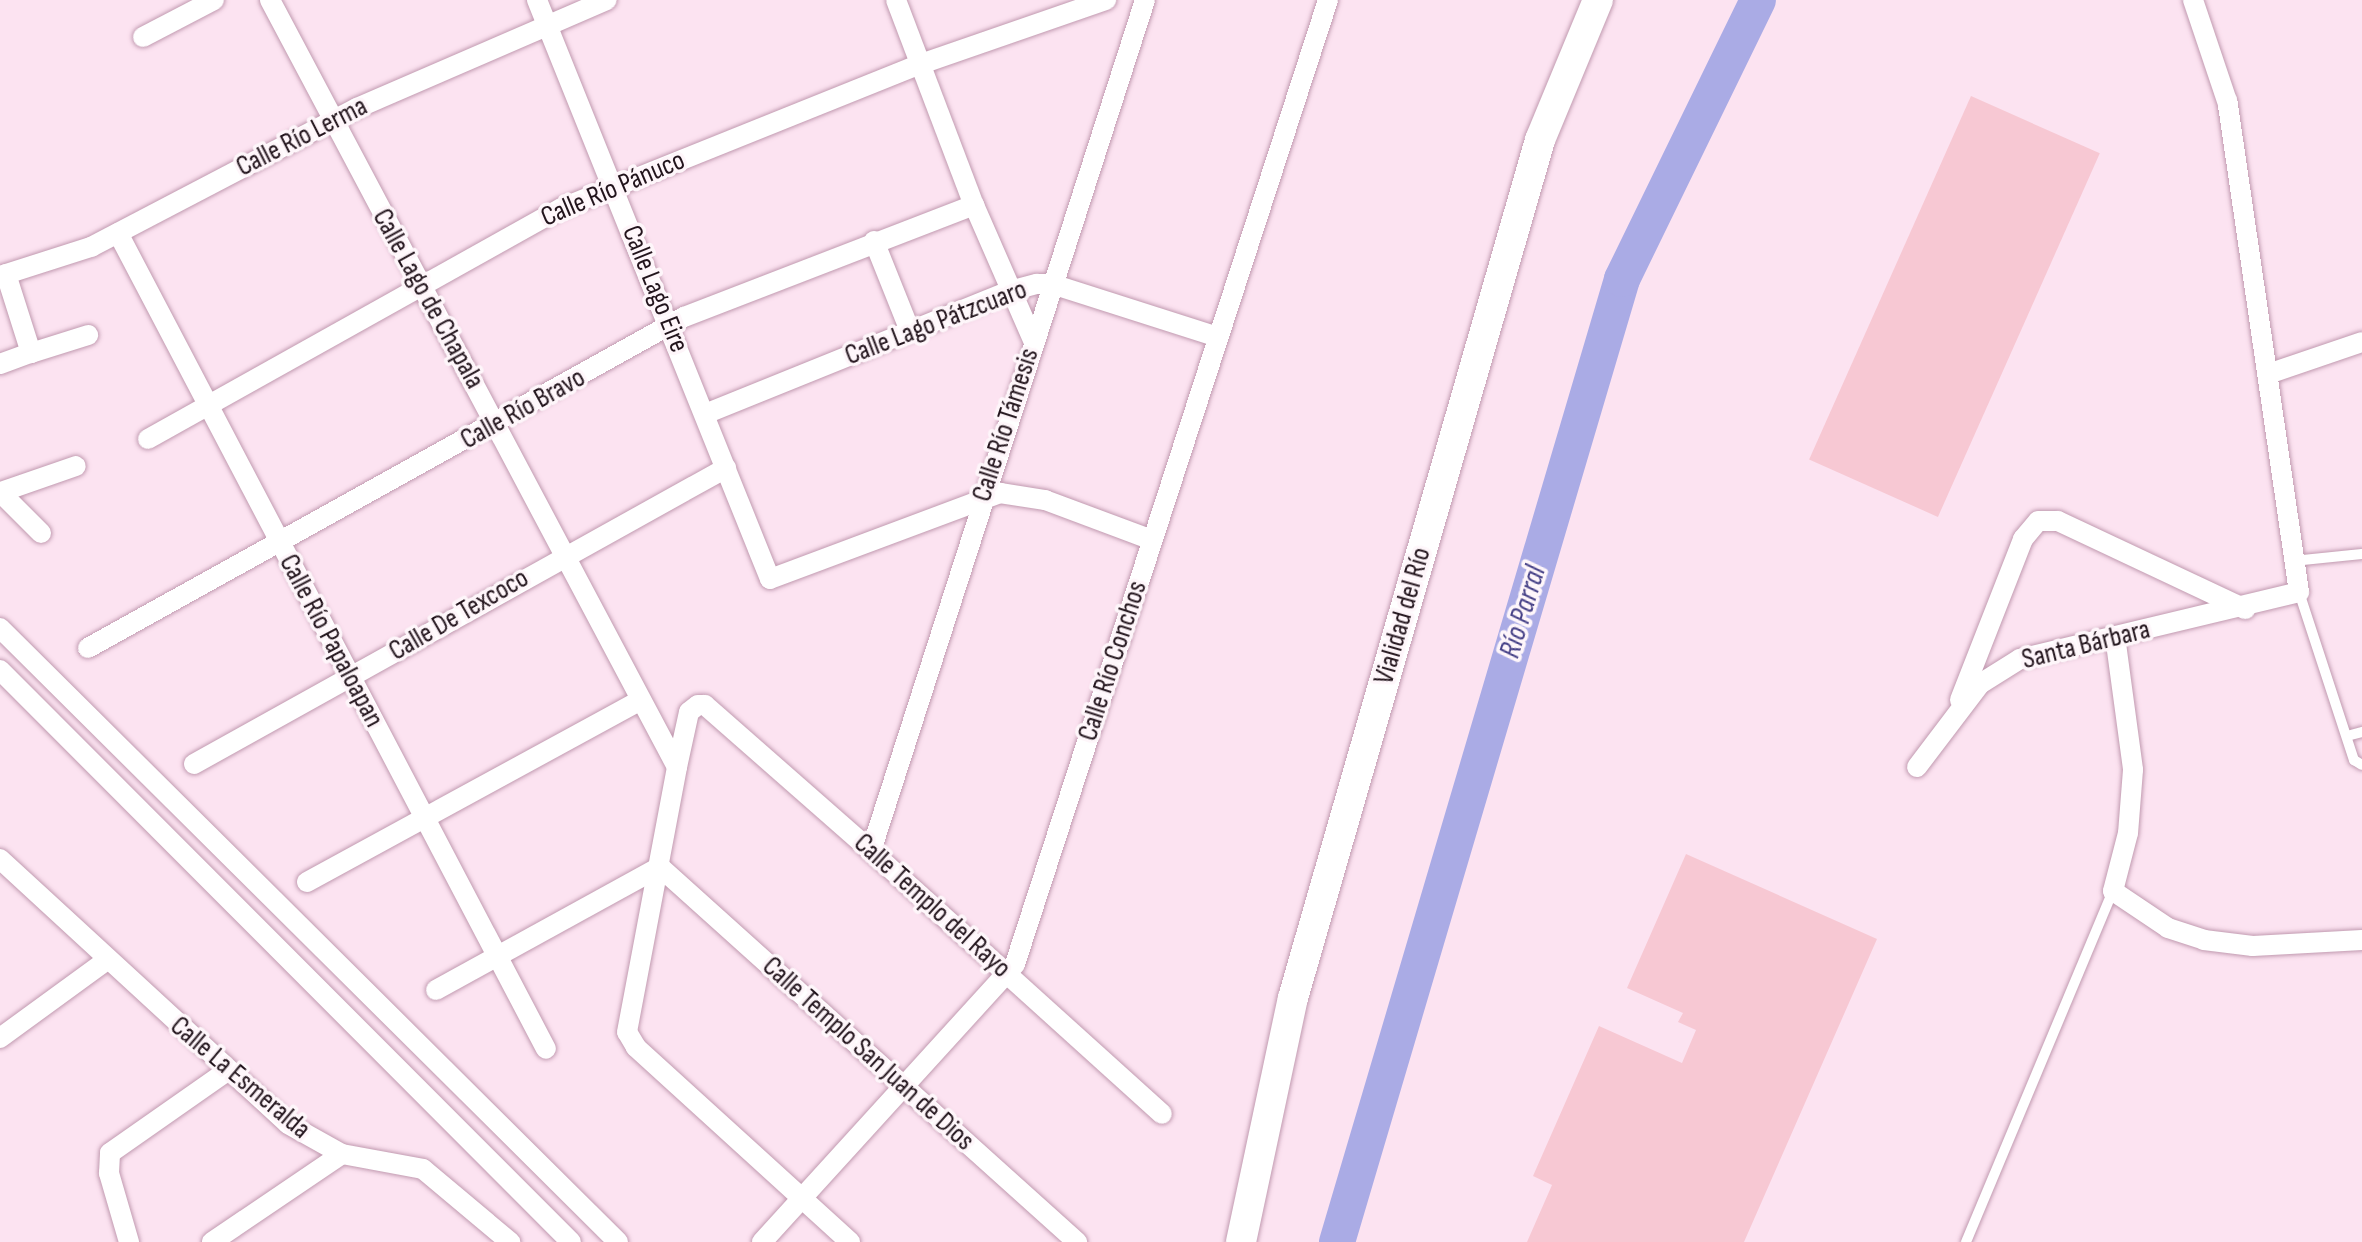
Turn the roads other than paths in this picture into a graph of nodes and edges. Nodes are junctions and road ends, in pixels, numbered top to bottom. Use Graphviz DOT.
graph roads {
  1 [pos="214,0"];
  2 [pos="270,0"];
  3 [pos="537,0"];
  4 [pos="607,0"];
  5 [pos="896,0"];
  6 [pos="1106,0"];
  7 [pos="1145,0"];
  8 [pos="1328,0"];
  9 [pos="1598,0"];
  10 [pos="2193,0"];
  11 [pos="546,25"];
  12 [pos="143,37"];
  13 [pos="921,64"];
  14 [pos="332,120"];
  15 [pos="614,186"];
  16 [pos="974,205"];
  17 [pos="118,233"];
  18 [pos="874,241"];
  19 [pos="3,275"];
  20 [pos="1052,284"];
  21 [pos="420,286"];
  22 [pos="1010,291"];
  23 [pos="670,324"];
  24 [pos="910,331"];
  25 [pos="88,335"];
  26 [pos="1218,337"];
  27 [pos="1033,340"];
  28 [pos="2362,342"];
  29 [pos="31,353"];
  30 [pos="0,364"];
  31 [pos="2268,374"];
  32 [pos="208,405"];
  33 [pos="705,414"];
  34 [pos="497,423"];
  35 [pos="148,439"];
  36 [pos="76,466"];
  37 [pos="726,468"];
  38 [pos="0,492"];
  39 [pos="984,495"];
  40 [pos="41,533"];
  41 [pos="1152,540"];
  42 [pos="279,542"];
  43 [pos="565,553"];
  44 [pos="2362,554"];
  45 [pos="2293,561"];
  46 [pos="2299,592"];
  47 [pos="2245,609"];
  48 [pos="0,628"];
  49 [pos="2115,636"];
  50 [pos="88,648"];
  51 [pos="0,670"];
  52 [pos="350,678"];
  53 [pos="641,700"];
  54 [pos="1954,715"];
  55 [pos="2362,732"];
  56 [pos="2347,736"];
  57 [pos="194,764"];
  58 [pos="2362,765"];
  59 [pos="677,767"];
  60 [pos="1917,767"];
  61 [pos="424,817"];
  62 [pos="871,851"];
  63 [pos="0,859"];
  64 [pos="660,867"];
  65 [pos="307,882"];
  66 [pos="2113,891"];
  67 [pos="2362,940"];
  68 [pos="499,956"];
  69 [pos="107,960"];
  70 [pos="1009,975"];
  71 [pos="436,990"];
  72 [pos="0,1038"];
  73 [pos="546,1049"];
  74 [pos="227,1071"];
  75 [pos="906,1088"];
  76 [pos="1162,1114"];
  77 [pos="342,1154"];
  78 [pos="802,1198"];
  79 [pos="129,1242"];
  80 [pos="212,1242"];
  81 [pos="510,1242"];
  82 [pos="571,1242"];
  83 [pos="618,1242"];
  84 [pos="762,1242"];
  85 [pos="850,1242"];
  86 [pos="1077,1242"];
  87 [pos="1241,1242"];
  88 [pos="1966,1242"];
  1 -- 12 [label="street"];
  2 -- 14 [label="street, Calle Lago de Chapala"];
  3 -- 11 [label="street, Calle Lago Eire"];
  4 -- 11 [label="street, Calle Río Lerma"];
  5 -- 13 [label="street"];
  6 -- 13 [label="street, Calle Río Pánuco"];
  7 -- 20 [label="street, Calle Río Támesis"];
  8 -- 26 [label="street, Calle Río Conchos"];
  9 -- 87 [label="main road, Vialidad del Río"];
  10 -- 31 [label="street"];
  11 -- 14 [label="street, Calle Río Lerma"];
  11 -- 15 [label="street, Calle Lago Eire"];
  13 -- 15 [label="street, Calle Río Pánuco"];
  13 -- 16 [label="street"];
  14 -- 17 [label="street, Calle Río Lerma"];
  14 -- 21 [label="street, Calle Lago de Chapala"];
  15 -- 21 [label="street, Calle Río Pánuco"];
  15 -- 23 [label="street, Calle Lago Eire"];
  16 -- 18 [label="street, Calle Río Bravo"];
  16 -- 22 [label="street"];
  17 -- 19 [label="street, Calle Río Lerma"];
  17 -- 32 [label="street, Calle Río Papaloapan"];
  18 -- 23 [label="street, Calle Río Bravo"];
  18 -- 24 [label="street"];
  19 -- 29 [label="street"];
  20 -- 22 [label="street, Calle Lago Pátzcuaro"];
  20 -- 26 [label="street, Calle Lago Pátzcuaro"];
  20 -- 27 [label="street, Calle Río Támesis"];
  21 -- 32 [label="street, Calle Río Pánuco"];
  21 -- 34 [label="street, Calle Lago de Chapala"];
  22 -- 24 [label="street, Calle Lago Pátzcuaro"];
  22 -- 27 [label="street"];
  23 -- 33 [label="street, Calle Lago Eire"];
  23 -- 34 [label="street, Calle Río Bravo"];
  24 -- 33 [label="street, Calle Lago Pátzcuaro"];
  25 -- 29 [label="street"];
  26 -- 41 [label="street, Calle Río Conchos"];
  27 -- 39 [label="street, Calle Río Támesis"];
  28 -- 31 [label="street"];
  29 -- 30 [label="street"];
  31 -- 45 [label="street"];
  32 -- 35 [label="street, Calle Río Pánuco"];
  32 -- 42 [label="street, Calle Río Papaloapan"];
  33 -- 37 [label="street, Calle Lago Eire"];
  34 -- 42 [label="street, Calle Río Bravo"];
  34 -- 43 [label="street, Calle Lago de Chapala"];
  36 -- 38 [label="street"];
  37 -- 39 [label="street, Calle Lago Eire"];
  37 -- 43 [label="street, Calle De Texcoco"];
  38 -- 40 [label="street"];
  39 -- 41 [label="street"];
  39 -- 62 [label="street, Calle Río Támesis"];
  41 -- 70 [label="street, Calle Río Conchos"];
  42 -- 50 [label="street, Calle Río Bravo"];
  42 -- 52 [label="street, Calle Río Papaloapan"];
  43 -- 52 [label="street, Calle De Texcoco"];
  43 -- 53 [label="street, Calle Lago de Chapala"];
  44 -- 45 [label="lane"];
  45 -- 46 [label="street"];
  46 -- 47 [label="street, Santa Bárbara"];
  46 -- 56 [label="lane"];
  47 -- 49 [label="street, Santa Bárbara"];
  47 -- 54 [label="street"];
  48 -- 83 [label="street"];
  49 -- 54 [label="street, Santa Bárbara"];
  49 -- 66 [label="street"];
  51 -- 82 [label="street"];
  52 -- 57 [label="street, Calle De Texcoco"];
  52 -- 61 [label="street, Calle Río Papaloapan"];
  53 -- 59 [label="street, Calle Lago de Chapala"];
  53 -- 61 [label="street"];
  54 -- 60 [label="street, Santa Bárbara"];
  55 -- 56 [label="lane"];
  56 -- 58 [label="lane"];
  59 -- 62 [label="street, Calle Templo del Rayo"];
  59 -- 64 [label="street"];
  61 -- 65 [label="street"];
  61 -- 68 [label="street, Calle Río Papaloapan"];
  62 -- 70 [label="street, Calle Templo del Rayo"];
  63 -- 69 [label="street, Calle La Esmeralda"];
  64 -- 68 [label="street"];
  64 -- 75 [label="street, Calle Templo San Juan de Dios"];
  64 -- 78 [label="street"];
  66 -- 67 [label="street"];
  66 -- 88 [label="lane"];
  68 -- 71 [label="street"];
  68 -- 73 [label="street, Calle Río Papaloapan"];
  69 -- 72 [label="street"];
  69 -- 74 [label="street, Calle La Esmeralda"];
  70 -- 75 [label="street, Calle Río Conchos"];
  70 -- 76 [label="street, Calle Templo del Rayo"];
  74 -- 77 [label="street, Calle La Esmeralda"];
  74 -- 79 [label="street"];
  75 -- 78 [label="street, Calle Río Conchos"];
  75 -- 86 [label="street, Calle Templo San Juan de Dios"];
  77 -- 80 [label="street"];
  77 -- 81 [label="street, Calle La Esmeralda"];
  78 -- 84 [label="street, Calle Río Conchos"];
  78 -- 85 [label="street"];
}
